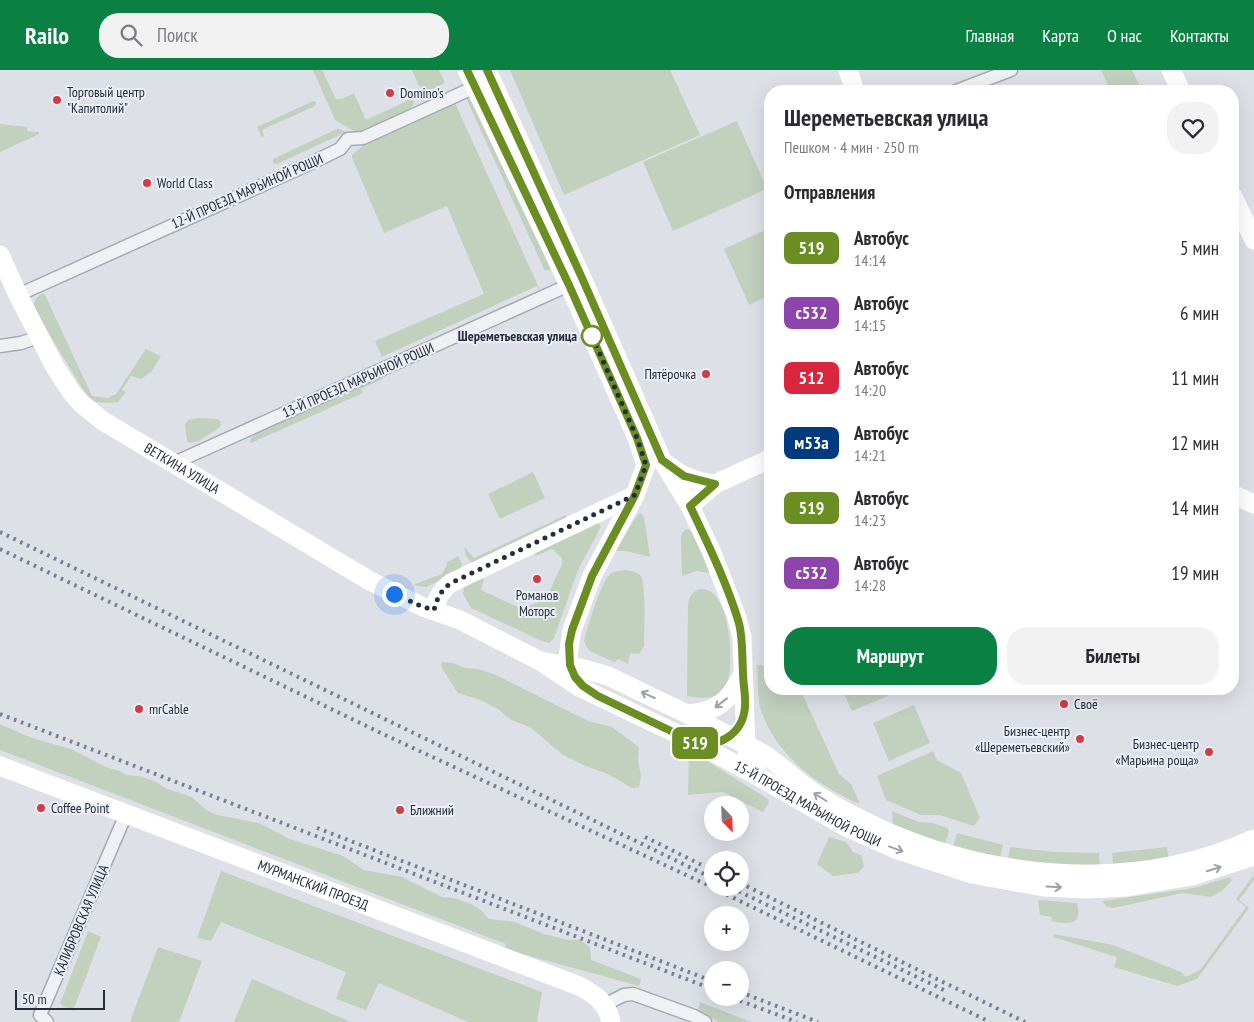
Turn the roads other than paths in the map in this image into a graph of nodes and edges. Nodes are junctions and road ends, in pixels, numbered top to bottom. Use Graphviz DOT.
graph roads {
  1 [pos="487,70"];
  2 [pos="848,70"];
  3 [pos="1011,70"];
  4 [pos="1171,70"];
  5 [pos="471,78"];
  6 [pos="853,85"];
  7 [pos="972,85"];
  8 [pos="1179,85"];
  9 [pos="1239,209"];
  10 [pos="1254,240"];
  11 [pos="0,254"];
  12 [pos="569,285"];
  13 [pos="18,295"];
  14 [pos="39,337"];
  15 [pos="0,346"];
  16 [pos="654,462"];
  17 [pos="764,462"];
  18 [pos="174,464"];
  19 [pos="715,484"];
  20 [pos="635,495"];
  21 [pos="1239,497"];
  22 [pos="1254,504"];
  23 [pos="690,506"];
  24 [pos="434,610"];
  25 [pos="572,630"];
  26 [pos="542,662"];
  27 [pos="570,666"];
  28 [pos="743,674"];
  29 [pos="608,676"];
  30 [pos="598,696"];
  31 [pos="745,707"];
  32 [pos="687,714"];
  33 [pos="738,741"];
  34 [pos="696,743"];
  35 [pos="773,760"];
  36 [pos="0,766"];
  37 [pos="760,778"];
  38 [pos="126,814"];
  39 [pos="1254,839"];
  40 [pos="1254,856"];
  41 [pos="608,1014"];
  42 [pos="47,1022"];
  43 [pos="705,1022"];
  1 -- 16 [label="main road"];
  2 -- 6 [label="main road"];
  3 -- 7 [label="street"];
  4 -- 8 [label="main road"];
  5 -- 12 [label="main road"];
  5 -- 13 [label="street, 12-Й ПРОЕЗД МАРЬИНОЙ РОЩИ"];
  9 -- 10 [label="main road"];
  11 -- 13 [label="main road, ВЕТКИНА УЛИЦА"];
  12 -- 16 [label="main road"];
  12 -- 18 [label="street, 13-Й ПРОЕЗД МАРЬИНОЙ РОЩИ"];
  13 -- 14 [label="main road, ВЕТКИНА УЛИЦА"];
  14 -- 15 [label="street"];
  14 -- 18 [label="main road, ВЕТКИНА УЛИЦА"];
  16 -- 19 [label="main road"];
  16 -- 20 [label="main road"];
  16 -- 23 [label="main road"];
  17 -- 19 [label="main road"];
  18 -- 24 [label="main road, ВЕТКИНА УЛИЦА"];
  19 -- 23 [label="main road"];
  20 -- 24 [label="main road"];
  20 -- 25 [label="main road"];
  21 -- 22 [label="main road"];
  23 -- 28 [label="main road"];
  24 -- 26 [label="main road, ВЕТКИНА УЛИЦА"];
  25 -- 27 [label="main road"];
  25 -- 29 [label="main road"];
  26 -- 27 [label="main road, 15-Й ПРОЕЗД МАРЬИНОЙ РОЩИ"];
  26 -- 30 [label="main road, 15-Й ПРОЕЗД МАРЬИНОЙ РОЩИ"];
  27 -- 29 [label="main road, 15-Й ПРОЕЗД МАРЬИНОЙ РОЩИ"];
  27 -- 30 [label="main road"];
  28 -- 31 [label="main road"];
  28 -- 32 [label="main road, one-way"];
  32 -- 29 [label="main road, 15-Й ПРОЕЗД МАРЬИНОЙ РОЩИ, one-way"];
  30 -- 34 [label="main road, 15-Й ПРОЕЗД МАРЬИНОЙ РОЩИ"];
  31 -- 33 [label="main road"];
  31 -- 35 [label="main road"];
  32 -- 33 [label="main road, 15-Й ПРОЕЗД МАРЬИНОЙ РОЩИ"];
  33 -- 34 [label="main road"];
  33 -- 35 [label="main road, 15-Й ПРОЕЗД МАРЬИНОЙ РОЩИ"];
  33 -- 37 [label="main road"];
  34 -- 37 [label="main road, 15-Й ПРОЕЗД МАРЬИНОЙ РОЩИ"];
  39 -- 35 [label="main road, 15-Й ПРОЕЗД МАРЬИНОЙ РОЩИ, one-way"];
  36 -- 38 [label="main road, МУРМАНСКИЙ ПРОЕЗД"];
  37 -- 40 [label="main road, 15-Й ПРОЕЗД МАРЬИНОЙ РОЩИ, one-way"];
  38 -- 41 [label="main road, МУРМАНСКИЙ ПРОЕЗД"];
  38 -- 42 [label="street, КАЛИБРОВСКАЯ УЛИЦА"];
  41 -- 43 [label="street"];
}
